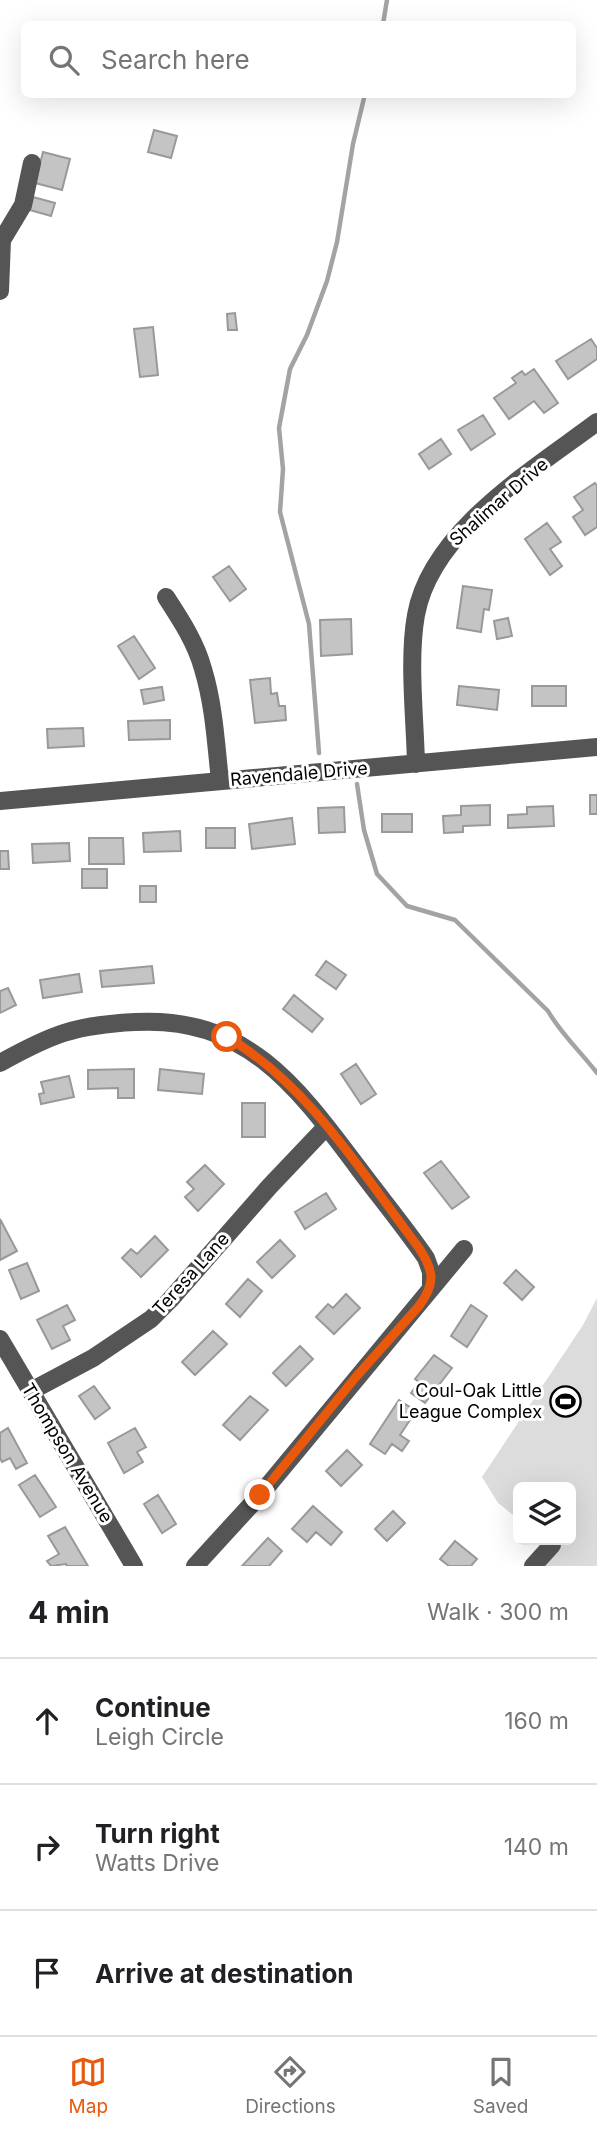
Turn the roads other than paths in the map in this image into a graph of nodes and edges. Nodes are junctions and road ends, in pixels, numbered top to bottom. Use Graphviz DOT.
graph roads {
  1 [pos="32,163"];
  2 [pos="0,291"];
  3 [pos="597,422"];
  4 [pos="166,597"];
  5 [pos="597,747"];
  6 [pos="416,764"];
  7 [pos="220,781"];
  8 [pos="0,801"];
  9 [pos="0,1063"];
  10 [pos="326,1127"];
  11 [pos="464,1249"];
  12 [pos="431,1287"];
  13 [pos="0,1339"];
  14 [pos="31,1391"];
  15 [pos="552,1545"];
  16 [pos="134,1566"];
  17 [pos="195,1566"];
  18 [pos="533,1566"];
  1 -- 2 [label="street"];
  3 -- 6 [label="street, Shalimar Drive"];
  4 -- 7 [label="street"];
  5 -- 6 [label="street, Ravendale Drive"];
  6 -- 7 [label="street, Ravendale Drive"];
  7 -- 8 [label="street, Ravendale Drive"];
  9 -- 10 [label="street"];
  10 -- 12 [label="street"];
  10 -- 14 [label="street, Teresa Lane"];
  11 -- 12 [label="street"];
  12 -- 17 [label="street"];
  13 -- 14 [label="street, Thompson Avenue"];
  14 -- 16 [label="street, Thompson Avenue"];
  15 -- 18 [label="street"];
}
